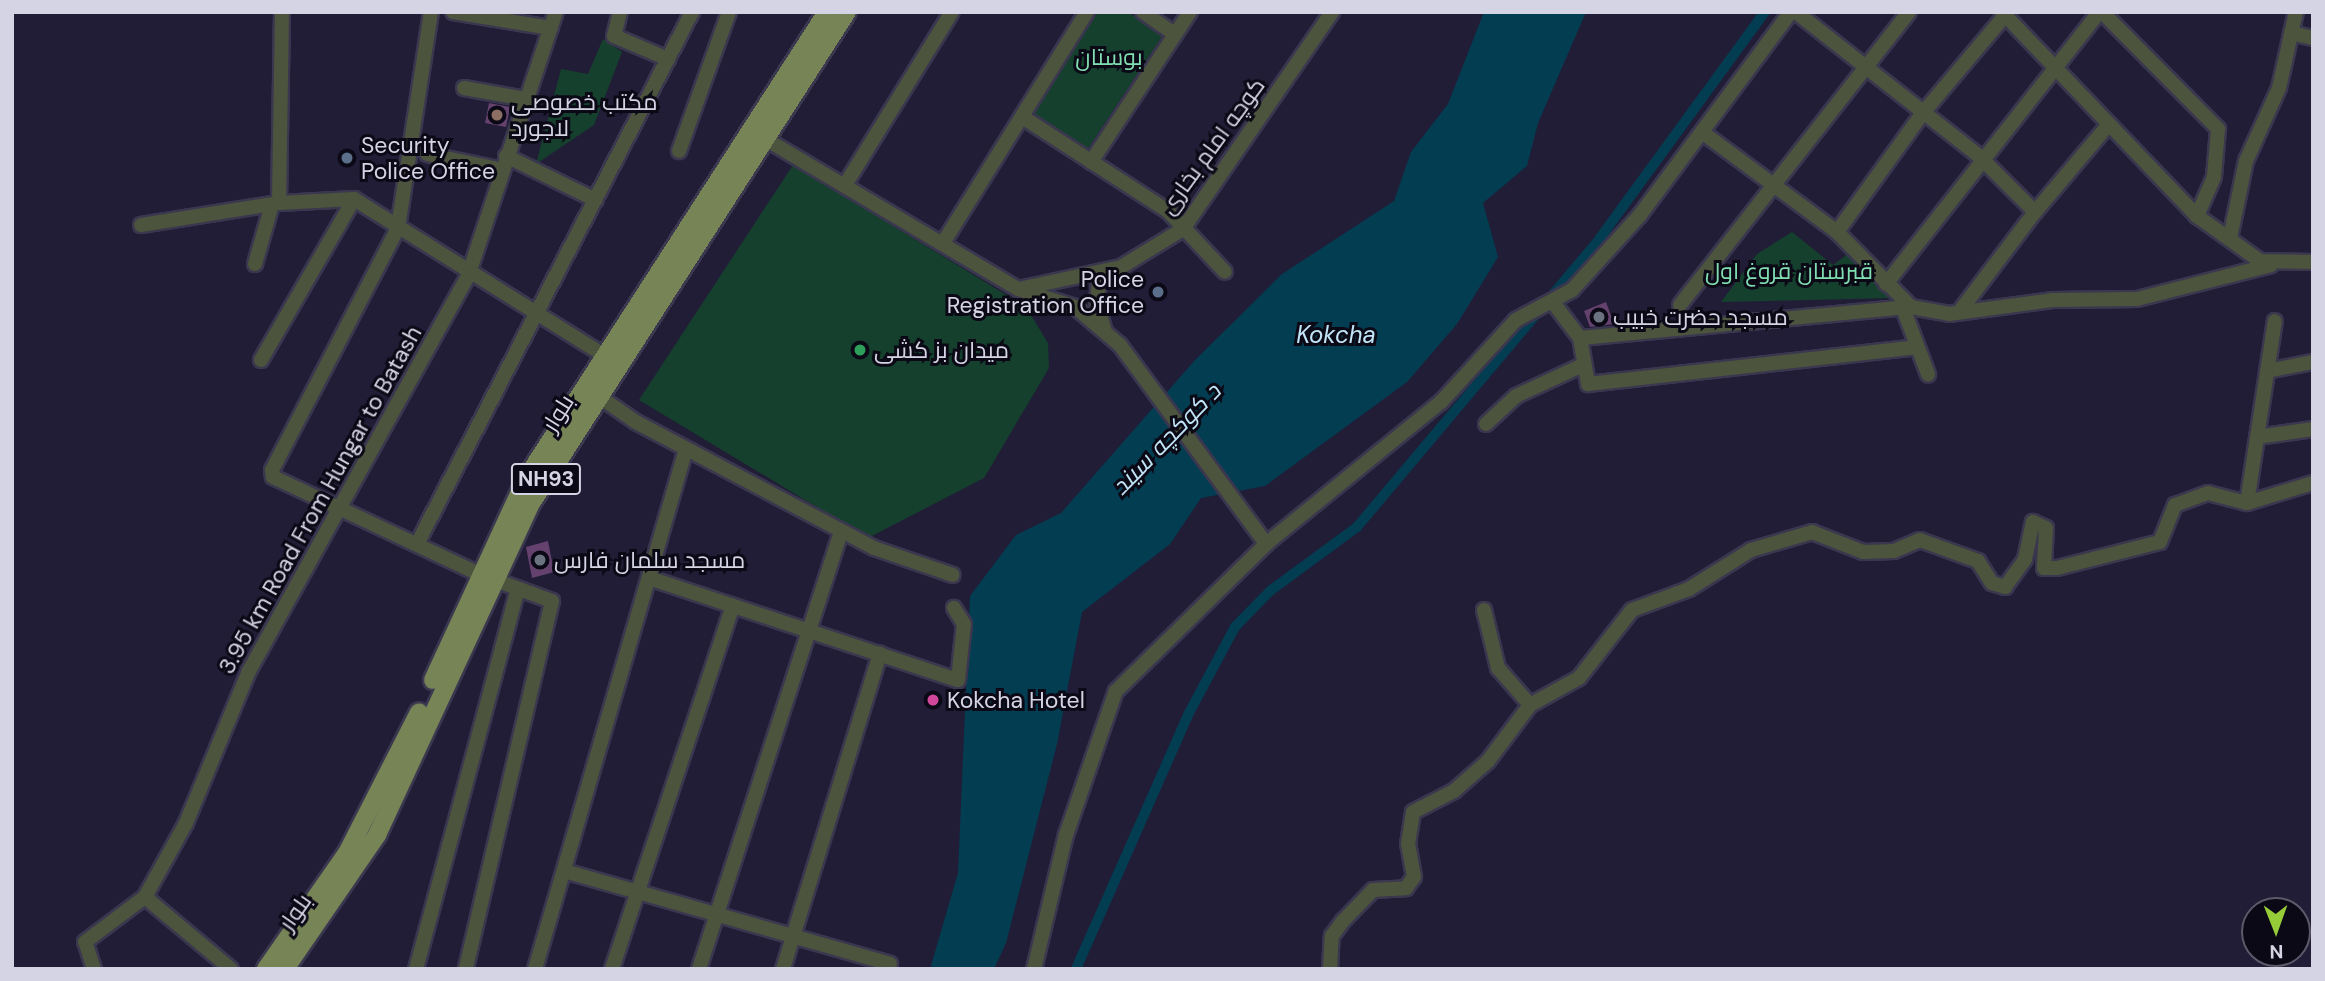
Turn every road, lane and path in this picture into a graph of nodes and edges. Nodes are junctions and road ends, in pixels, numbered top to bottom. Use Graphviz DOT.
graph roads {
  1 [pos="282,12"];
  2 [pos="431,12"];
  3 [pos="453,12"];
  4 [pos="555,12"];
  5 [pos="620,12"];
  6 [pos="692,12"];
  7 [pos="729,12"];
  8 [pos="827,12"];
  9 [pos="847,12"];
  10 [pos="952,12"];
  11 [pos="1087,12"];
  12 [pos="1143,12"];
  13 [pos="1190,12"];
  14 [pos="1332,12"];
  15 [pos="1791,12"];
  16 [pos="1796,12"];
  17 [pos="1909,12"];
  18 [pos="2101,12"];
  19 [pos="2296,12"];
  20 [pos="2005,13"];
  21 [pos="551,28"];
  22 [pos="2291,33"];
  23 [pos="1175,34"];
  24 [pos="2313,38"];
  25 [pos="668,59"];
  26 [pos="1867,69"];
  27 [pos="2055,69"];
  28 [pos="464,88"];
  29 [pos="525,99"];
  30 [pos="1922,114"];
  31 [pos="1024,118"];
  32 [pos="2109,124"];
  33 [pos="1702,132"];
  34 [pos="757,134"];
  35 [pos="679,151"];
  36 [pos="427,154"];
  37 [pos="1980,157"];
  38 [pos="1091,162"];
  39 [pos="505,163"];
  40 [pos="845,185"];
  41 [pos="1775,189"];
  42 [pos="354,199"];
  43 [pos="596,200"];
  44 [pos="275,205"];
  45 [pos="2035,212"];
  46 [pos="2197,216"];
  47 [pos="141,225"];
  48 [pos="398,228"];
  49 [pos="1183,229"];
  50 [pos="1836,232"];
  51 [pos="2230,238"];
  52 [pos="943,243"];
  53 [pos="2313,262"];
  54 [pos="255,264"];
  55 [pos="2271,265"];
  56 [pos="1225,272"];
  57 [pos="1100,273"];
  58 [pos="468,276"];
  59 [pos="1886,284"];
  60 [pos="1018,289"];
  61 [pos="1555,305"];
  62 [pos="1680,305"];
  63 [pos="1907,308"];
  64 [pos="1960,312"];
  65 [pos="540,313"];
  66 [pos="2274,321"];
  67 [pos="1105,332"];
  68 [pos="1580,338"];
  69 [pos="1916,348"];
  70 [pos="604,355"];
  71 [pos="261,360"];
  72 [pos="2313,362"];
  73 [pos="1583,365"];
  74 [pos="2267,371"];
  75 [pos="1928,374"];
  76 [pos="591,391"];
  77 [pos="1486,424"];
  78 [pos="2313,429"];
  79 [pos="2257,437"];
  80 [pos="686,449"];
  81 [pos="2313,483"];
  82 [pos="2247,503"];
  83 [pos="340,508"];
  84 [pos="841,532"];
  85 [pos="417,544"];
  86 [pos="1266,544"];
  87 [pos="953,575"];
  88 [pos="486,577"];
  89 [pos="649,578"];
  90 [pos="518,589"];
  91 [pos="733,606"];
  92 [pos="954,608"];
  93 [pos="1484,610"];
  94 [pos="810,631"];
  95 [pos="880,654"];
  96 [pos="1530,705"];
  97 [pos="564,871"];
  98 [pos="639,889"];
  99 [pos="145,897"];
  100 [pos="715,910"];
  101 [pos="793,936"];
  102 [pos="890,964"];
  103 [pos="94,969"];
  104 [pos="231,969"];
  105 [pos="266,969"];
  106 [pos="285,969"];
  107 [pos="416,969"];
  108 [pos="466,969"];
  109 [pos="535,969"];
  110 [pos="612,969"];
  111 [pos="699,969"];
  112 [pos="783,969"];
  113 [pos="1034,969"];
  114 [pos="1330,969"];
  1 -- 44 [label="street"];
  2 -- 48 [label="street"];
  3 -- 21 [label="street"];
  4 -- 21 [label="street, 3.95 km Road From Hungar to Batash"];
  5 -- 25 [label="street"];
  6 -- 25 [label="street"];
  7 -- 35 [label="street"];
  8 -- 34 [label="main road, بلوار / NH93"];
  9 -- 34 [label="main road, بلوار / NH93"];
  10 -- 40 [label="street"];
  11 -- 31 [label="street"];
  12 -- 23 [label="street"];
  13 -- 23 [label="street"];
  14 -- 49 [label="street, کوچه امام بخاری"];
  15 -- 33 [label="street"];
  16 -- 26 [label="street"];
  17 -- 26 [label="street"];
  18 -- 27 [label="street"];
  18 -- 46 [label="street"];
  19 -- 22 [label="street"];
  20 -- 27 [label="street"];
  20 -- 30 [label="street"];
  21 -- 29 [label="street, 3.95 km Road From Hungar to Batash"];
  22 -- 24 [label="street"];
  22 -- 51 [label="street"];
  23 -- 38 [label="street"];
  25 -- 43 [label="street"];
  26 -- 30 [label="street"];
  26 -- 41 [label="street"];
  27 -- 32 [label="street"];
  27 -- 37 [label="street"];
  28 -- 29 [label="street"];
  29 -- 39 [label="street, 3.95 km Road From Hungar to Batash"];
  30 -- 37 [label="street"];
  30 -- 50 [label="street"];
  31 -- 38 [label="street"];
  31 -- 52 [label="street"];
  32 -- 45 [label="street"];
  32 -- 46 [label="street"];
  33 -- 41 [label="street"];
  33 -- 61 [label="street"];
  34 -- 40 [label="street"];
  34 -- 70 [label="main road, بلوار / NH93"];
  34 -- 76 [label="main road, بلوار / NH93"];
  36 -- 39 [label="street"];
  37 -- 45 [label="street"];
  37 -- 59 [label="street"];
  38 -- 49 [label="street"];
  39 -- 43 [label="street"];
  39 -- 58 [label="street, 3.95 km Road From Hungar to Batash"];
  40 -- 52 [label="street"];
  41 -- 50 [label="street"];
  41 -- 62 [label="street"];
  42 -- 44 [label="street"];
  42 -- 48 [label="street"];
  42 -- 71 [label="street"];
  43 -- 65 [label="street"];
  44 -- 47 [label="street"];
  44 -- 54 [label="street"];
  45 -- 64 [label="street"];
  46 -- 51 [label="street"];
  48 -- 58 [label="street"];
  48 -- 83 [label="street"];
  49 -- 56 [label="street"];
  49 -- 57 [label="street, کوچه امام بخاری"];
  50 -- 59 [label="street"];
  51 -- 55 [label="street"];
  52 -- 60 [label="street"];
  53 -- 55 [label="street"];
  55 -- 64 [label="street"];
  57 -- 60 [label="street, کوچه امام بخاری"];
  57 -- 67 [label="street"];
  58 -- 65 [label="street"];
  58 -- 83 [label="street, 3.95 km Road From Hungar to Batash"];
  59 -- 63 [label="street"];
  60 -- 67 [label="street"];
  61 -- 68 [label="street"];
  61 -- 86 [label="street"];
  63 -- 64 [label="street"];
  63 -- 68 [label="street"];
  63 -- 69 [label="street"];
  65 -- 70 [label="street"];
  65 -- 85 [label="street"];
  66 -- 74 [label="street"];
  67 -- 86 [label="street"];
  68 -- 73 [label="street"];
  69 -- 73 [label="street"];
  69 -- 75 [label="street"];
  70 -- 76 [label="main road, بلوار / NH93"];
  72 -- 74 [label="street"];
  73 -- 77 [label="street"];
  74 -- 79 [label="street"];
  76 -- 80 [label="street"];
  76 -- 88 [label="main road, بلوار / NH93"];
  78 -- 79 [label="street"];
  79 -- 82 [label="street"];
  80 -- 84 [label="street"];
  80 -- 89 [label="street"];
  81 -- 82 [label="street"];
  82 -- 96 [label="street"];
  83 -- 85 [label="street"];
  83 -- 99 [label="street, 3.95 km Road From Hungar to Batash"];
  84 -- 87 [label="street"];
  84 -- 94 [label="street"];
  85 -- 88 [label="street"];
  86 -- 113 [label="street"];
  88 -- 90 [label="street"];
  88 -- 105 [label="main road, بلوار / NH93"];
  88 -- 106 [label="main road, بلوار / NH93"];
  89 -- 91 [label="street"];
  89 -- 97 [label="street"];
  90 -- 107 [label="street"];
  90 -- 108 [label="street"];
  91 -- 94 [label="street"];
  91 -- 98 [label="street"];
  92 -- 95 [label="street"];
  93 -- 96 [label="street"];
  94 -- 95 [label="street"];
  94 -- 100 [label="street"];
  95 -- 101 [label="street"];
  96 -- 114 [label="street"];
  97 -- 98 [label="street"];
  97 -- 109 [label="street"];
  98 -- 100 [label="street"];
  98 -- 110 [label="street"];
  99 -- 103 [label="street"];
  99 -- 104 [label="street"];
  100 -- 101 [label="street"];
  100 -- 111 [label="street"];
  101 -- 102 [label="street"];
  101 -- 112 [label="street"];
}
